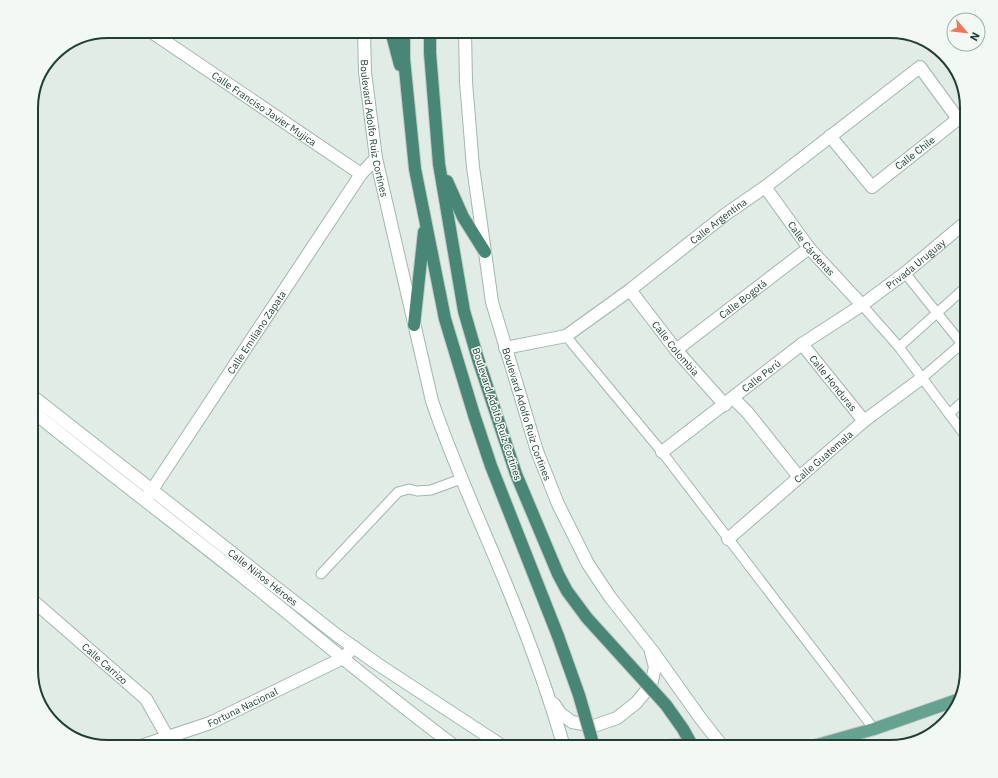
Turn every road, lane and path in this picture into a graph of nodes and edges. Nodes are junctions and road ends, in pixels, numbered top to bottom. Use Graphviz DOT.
graph roads {
  1 [pos="160,38"];
  2 [pos="364,38"];
  3 [pos="393,38"];
  4 [pos="404,38"];
  5 [pos="430,38"];
  6 [pos="465,38"];
  7 [pos="408,95"];
  8 [pos="958,119"];
  9 [pos="830,136"];
  10 [pos="376,158"];
  11 [pos="439,164"];
  12 [pos="361,174"];
  13 [pos="765,187"];
  14 [pos="425,221"];
  15 [pos="960,227"];
  16 [pos="809,248"];
  17 [pos="484,252"];
  18 [pos="905,273"];
  19 [pos="630,290"];
  20 [pos="960,292"];
  21 [pos="862,305"];
  22 [pos="937,313"];
  23 [pos="414,325"];
  24 [pos="566,336"];
  25 [pos="960,337"];
  26 [pos="802,344"];
  27 [pos="960,346"];
  28 [pos="899,347"];
  29 [pos="505,348"];
  30 [pos="676,350"];
  31 [pos="922,378"];
  32 [pos="38,400"];
  33 [pos="729,402"];
  34 [pos="960,404"];
  35 [pos="949,414"];
  36 [pos="38,416"];
  37 [pos="864,421"];
  38 [pos="960,429"];
  39 [pos="662,452"];
  40 [pos="799,477"];
  41 [pos="461,479"];
  42 [pos="152,490"];
  43 [pos="144,501"];
  44 [pos="728,539"];
  45 [pos="321,574"];
  46 [pos="38,605"];
  47 [pos="633,627"];
  48 [pos="354,647"];
  49 [pos="343,658"];
  50 [pos="548,694"];
  51 [pos="953,701"];
  52 [pos="874,728"];
  53 [pos="168,738"];
  54 [pos="161,740"];
  55 [pos="447,740"];
  56 [pos="494,740"];
  57 [pos="562,740"];
  58 [pos="592,740"];
  59 [pos="690,740"];
  60 [pos="718,740"];
  61 [pos="834,740"];
  1 -- 12 [label="street, Calle Franciso Javier Mujica"];
  2 -- 10 [label="street, Boulevard Adolfo Ruiz Cortines"];
  3 -- 7 [label="highway"];
  4 -- 7 [label="highway, Boulevard Adolfo Ruíz Cortines"];
  5 -- 11 [label="highway, Boulevard Adolfo Ruíz Cortines"];
  6 -- 17 [label="street, Boulevard Adolfo Ruiz Cortines"];
  7 -- 14 [label="highway, Boulevard Adolfo Ruíz Cortines"];
  8 -- 9 [label="street, Calle Chile"];
  8 -- 9 [label="street, Calle Argentina"];
  9 -- 13 [label="street, Calle Argentina"];
  10 -- 12 [label="street"];
  10 -- 23 [label="street, Boulevard Adolfo Ruiz Cortines"];
  11 -- 17 [label="highway"];
  11 -- 59 [label="highway, Boulevard Adolfo Ruíz Cortines, bridge"];
  12 -- 42 [label="street, Calle Emiliano Zapata"];
  13 -- 16 [label="street, Calle Cárdenas"];
  13 -- 19 [label="street, Calle Argentina"];
  14 -- 23 [label="highway"];
  14 -- 58 [label="highway, Boulevard Adolfo Ruíz Cortines, bridge"];
  15 -- 18 [label="street, Privada Uruguay"];
  16 -- 21 [label="street, Calle Cárdenas"];
  16 -- 30 [label="street, Calle Bogotá"];
  17 -- 29 [label="street, Boulevard Adolfo Ruiz Cortines"];
  18 -- 21 [label="street, Privada Uruguay"];
  18 -- 22 [label="lane"];
  19 -- 24 [label="street, Calle Argentina"];
  19 -- 30 [label="street, Calle Colombia"];
  20 -- 22 [label="lane"];
  21 -- 26 [label="street, Calle Perú"];
  21 -- 28 [label="lane"];
  22 -- 25 [label="lane"];
  22 -- 28 [label="lane"];
  23 -- 41 [label="street, Boulevard Adolfo Ruiz Cortines"];
  24 -- 29 [label="street, Calle Argentina"];
  24 -- 39 [label="lane"];
  26 -- 33 [label="street, Calle Perú"];
  26 -- 37 [label="street, Calle Honduras"];
  27 -- 31 [label="lane"];
  28 -- 31 [label="lane"];
  29 -- 47 [label="street, Boulevard Adolfo Ruiz Cortines"];
  30 -- 33 [label="street, Calle Colombia"];
  31 -- 35 [label="lane"];
  31 -- 37 [label="street, Calle Guatemala"];
  32 -- 42 [label="street, Calle Niños Héroes"];
  33 -- 39 [label="street, Calle Perú"];
  33 -- 40 [label="street, Calle Colombia"];
  34 -- 35 [label="lane"];
  35 -- 38 [label="lane"];
  36 -- 43 [label="street, Calle Niños Héroes"];
  37 -- 40 [label="street, Calle Guatemala"];
  39 -- 44 [label="lane"];
  40 -- 44 [label="street, Calle Guatemala"];
  41 -- 45 [label="lane"];
  41 -- 50 [label="street, Boulevard Adolfo Ruiz Cortines"];
  42 -- 43 [label="street, Calle Emiliano Zapata"];
  42 -- 48 [label="street, Calle Niños Héroes"];
  43 -- 49 [label="street, Calle Niños Héroes"];
  44 -- 52 [label="lane"];
  46 -- 53 [label="street, Calle Carrizo"];
  47 -- 50 [label="street"];
  47 -- 60 [label="street, Boulevard Adolfo Ruiz Cortines"];
  48 -- 49 [label="street, Fortuna Nacional"];
  48 -- 56 [label="street, Calle Niños Héroes"];
  49 -- 53 [label="street, Fortuna Nacional"];
  49 -- 55 [label="street, Calle Niños Héroes"];
  50 -- 57 [label="street, Boulevard Adolfo Ruiz Cortines"];
  51 -- 52 [label="main road"];
  52 -- 61 [label="main road"];
  53 -- 54 [label="street, Fortuna Nacional"];
}
